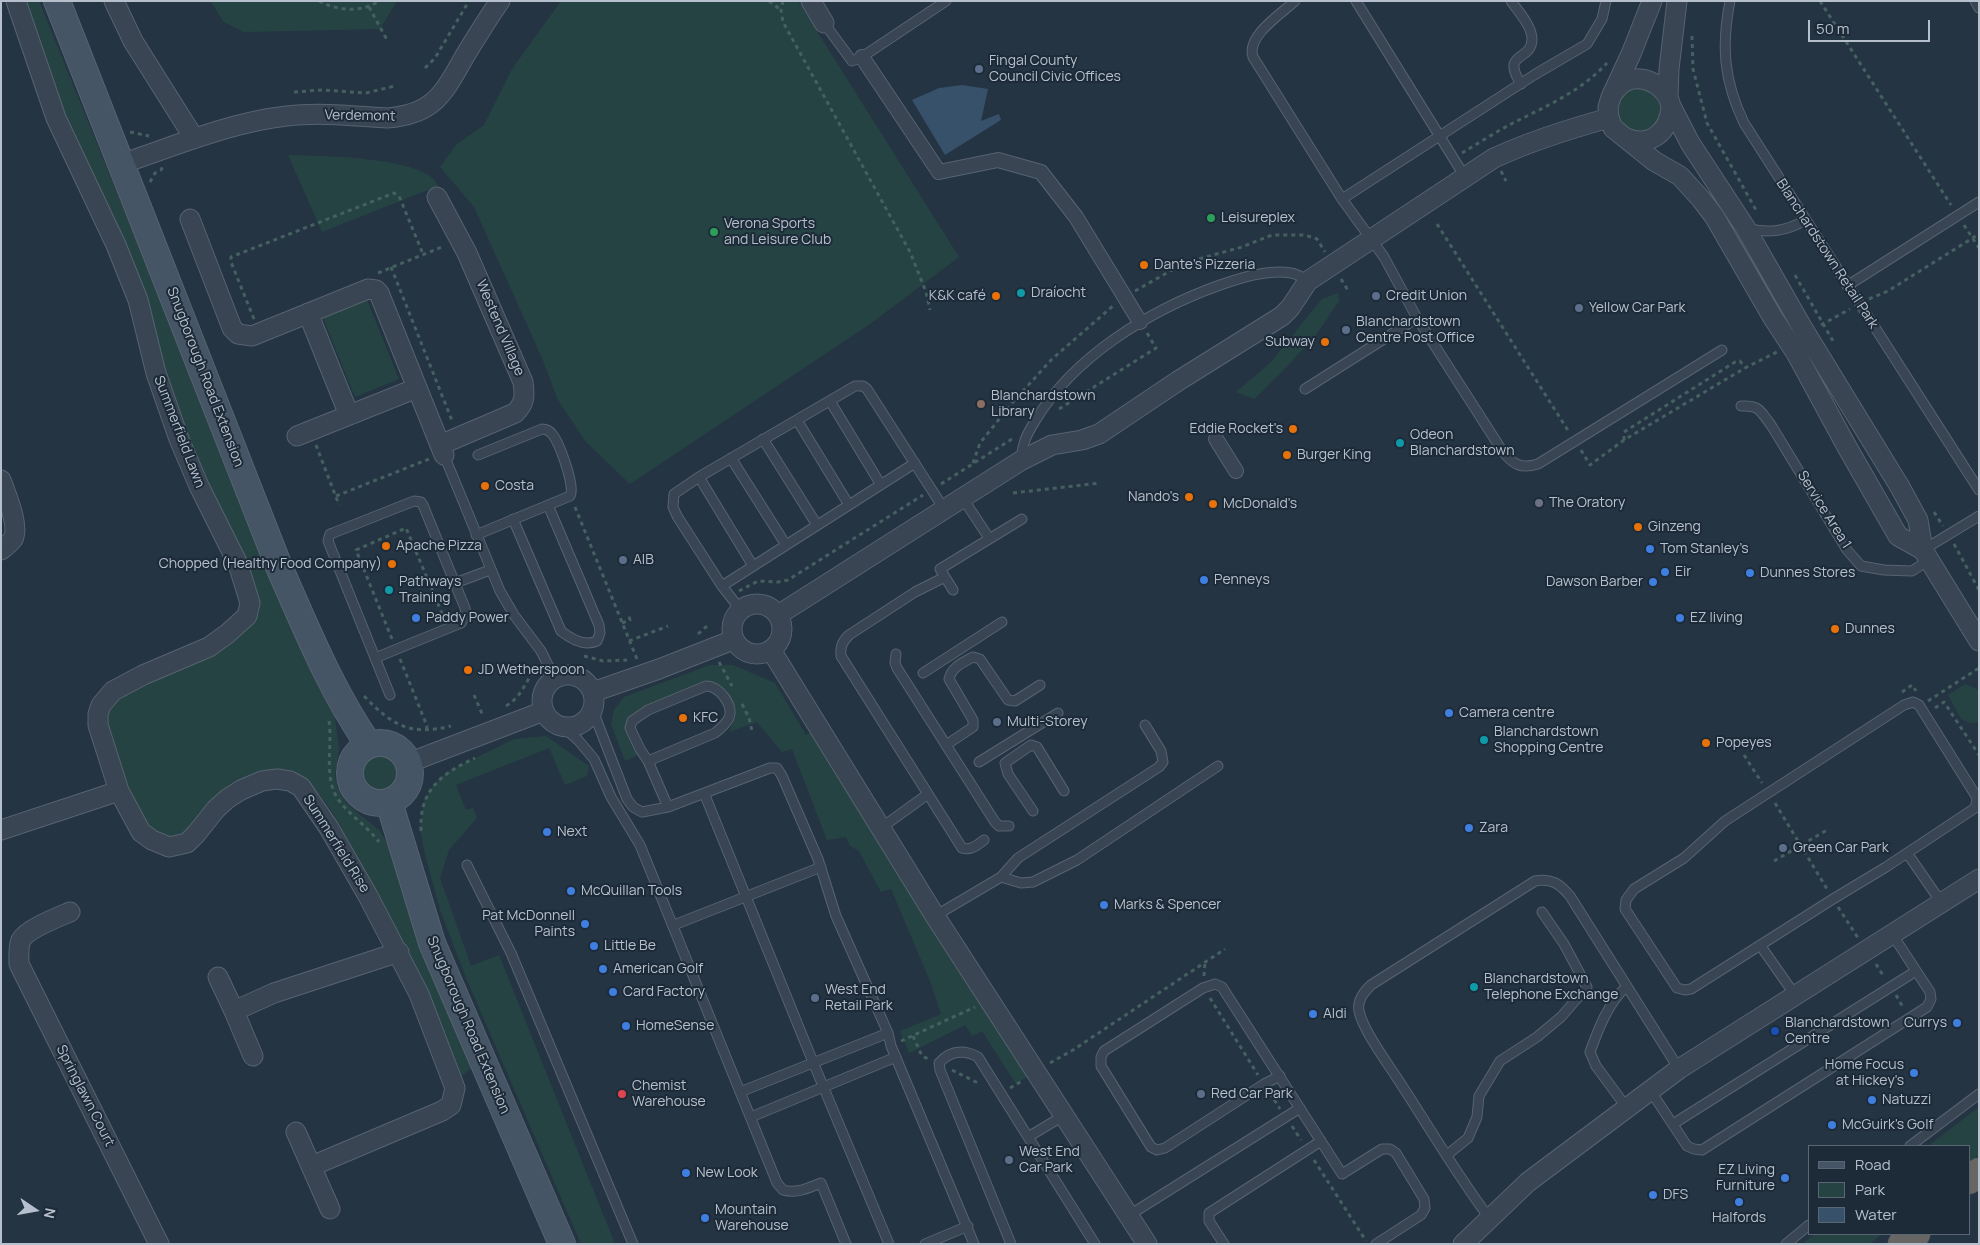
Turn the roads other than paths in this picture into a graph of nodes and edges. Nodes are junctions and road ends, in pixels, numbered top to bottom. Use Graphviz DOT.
graph roads {
  1 [pos="16,1"];
  2 [pos="57,1"];
  3 [pos="114,1"];
  4 [pos="500,1"];
  5 [pos="811,1"];
  6 [pos="946,1"];
  7 [pos="1295,1"];
  8 [pos="1356,1"];
  9 [pos="1512,1"];
  10 [pos="1606,1"];
  11 [pos="1652,1"];
  12 [pos="1677,1"];
  13 [pos="1730,1"];
  14 [pos="1975,1"];
  15 [pos="1979,8"];
  16 [pos="824,23"];
  17 [pos="862,57"];
  18 [pos="1522,84"];
  19 [pos="1669,95"];
  20 [pos="1610,97"];
  21 [pos="1609,118"];
  22 [pos="1439,136"];
  23 [pos="1621,136"];
  24 [pos="194,138"];
  25 [pos="121,164"];
  26 [pos="1465,176"];
  27 [pos="437,197"];
  28 [pos="1342,199"];
  29 [pos="1979,202"];
  30 [pos="190,219"];
  31 [pos="1806,220"];
  32 [pos="1745,227"];
  33 [pos="1370,239"];
  34 [pos="1308,281"];
  35 [pos="1847,286"];
  36 [pos="308,313"];
  37 [pos="1417,318"];
  38 [pos="1140,322"];
  39 [pos="1722,350"];
  40 [pos="417,388"];
  41 [pos="1305,389"];
  42 [pos="830,401"];
  43 [pos="1741,406"];
  44 [pos="349,415"];
  45 [pos="797,420"];
  46 [pos="306,438"];
  47 [pos="763,439"];
  48 [pos="1216,439"];
  49 [pos="443,451"];
  50 [pos="478,455"];
  51 [pos="731,458"];
  52 [pos="1022,460"];
  53 [pos="914,463"];
  54 [pos="1236,471"];
  55 [pos="699,477"];
  56 [pos="1,480"];
  57 [pos="881,485"];
  58 [pos="1979,490"];
  59 [pos="962,497"];
  60 [pos="548,505"];
  61 [pos="849,505"];
  62 [pos="944,508"];
  63 [pos="1979,516"];
  64 [pos="513,519"];
  65 [pos="1022,519"];
  66 [pos="817,525"];
  67 [pos="476,534"];
  68 [pos="989,538"];
  69 [pos="786,545"];
  70 [pos="1,550"];
  71 [pos="1926,555"];
  72 [pos="754,566"];
  73 [pos="490,570"];
  74 [pos="945,577"];
  75 [pos="455,583"];
  76 [pos="722,586"];
  77 [pos="953,590"];
  78 [pos="735,602"];
  79 [pos="778,615"];
  80 [pos="1002,622"];
  81 [pos="733,640"];
  82 [pos="1979,641"];
  83 [pos="771,650"];
  84 [pos="896,654"];
  85 [pos="375,658"];
  86 [pos="923,673"];
  87 [pos="555,679"];
  88 [pos="1040,685"];
  89 [pos="390,695"];
  90 [pos="593,701"];
  91 [pos="544,710"];
  92 [pos="1058,713"];
  93 [pos="1145,725"];
  94 [pos="563,727"];
  95 [pos="946,745"];
  96 [pos="369,746"];
  97 [pos="648,761"];
  98 [pos="979,762"];
  99 [pos="408,763"];
  100 [pos="1218,766"];
  101 [pos="119,791"];
  102 [pos="1064,791"];
  103 [pos="704,792"];
  104 [pos="928,794"];
  105 [pos="389,802"];
  106 [pos="668,807"];
  107 [pos="1033,811"];
  108 [pos="1009,826"];
  109 [pos="881,828"];
  110 [pos="1,830"];
  111 [pos="984,840"];
  112 [pos="1907,853"];
  113 [pos="467,865"];
  114 [pos="821,867"];
  115 [pos="1002,877"];
  116 [pos="1979,879"];
  117 [pos="746,898"];
  118 [pos="1941,902"];
  119 [pos="70,912"];
  120 [pos="1542,912"];
  121 [pos="935,916"];
  122 [pos="674,926"];
  123 [pos="1892,933"];
  124 [pos="1760,945"];
  125 [pos="399,952"];
  126 [pos="1916,971"];
  127 [pos="218,977"];
  128 [pos="1626,987"];
  129 [pos="1795,995"];
  130 [pos="234,1010"];
  131 [pos="888,1033"];
  132 [pos="252,1056"];
  133 [pos="896,1058"];
  134 [pos="813,1062"];
  135 [pos="1679,1069"];
  136 [pos="1280,1076"];
  137 [pos="824,1087"];
  138 [pos="1650,1090"];
  139 [pos="740,1092"];
  140 [pos="1979,1094"];
  141 [pos="1300,1108"];
  142 [pos="1626,1108"];
  143 [pos="1063,1116"];
  144 [pos="751,1117"];
  145 [pos="1673,1124"];
  146 [pos="296,1132"];
  147 [pos="1028,1137"];
  148 [pos="1321,1141"];
  149 [pos="1911,1145"];
  150 [pos="1447,1155"];
  151 [pos="312,1166"];
  152 [pos="330,1209"];
  153 [pos="1128,1216"];
  154 [pos="1490,1218"];
  155 [pos="968,1226"];
  156 [pos="1808,1226"];
  157 [pos="1904,1235"];
  158 [pos="1915,1235"];
  159 [pos="1469,1242"];
  160 [pos="159,1244"];
  161 [pos="562,1244"];
  162 [pos="633,1244"];
  163 [pos="846,1244"];
  164 [pos="889,1244"];
  165 [pos="925,1244"];
  166 [pos="974,1244"];
  167 [pos="1011,1244"];
  168 [pos="1095,1244"];
  169 [pos="1147,1244"];
  170 [pos="1224,1244"];
  171 [pos="1376,1244"];
  172 [pos="1786,1244"];
  173 [pos="1893,1244"];
  174 [pos="1902,1244"];
  1 -- 101 [label="street, Summerfield Lawn"];
  2 -- 25 [label="main road, Snugborough Road Extension"];
  3 -- 24 [label="street"];
  4 -- 24 [label="street, Verdemont"];
  5 -- 16 [label="street"];
  6 -- 17 [label="lane"];
  7 -- 28 [label="lane"];
  8 -- 22 [label="lane"];
  9 -- 18 [label="lane"];
  10 -- 18 [label="lane"];
  11 -- 20 [label="street"];
  12 -- 19 [label="street"];
  13 -- 31 [label="lane, Blanchardstown Retail Park"];
  14 -- 15 [label="lane"];
  16 -- 17 [label="lane"];
  17 -- 38 [label="street"];
  18 -- 22 [label="lane"];
  19 -- 20 [label="street"];
  19 -- 23 [label="street"];
  19 -- 32 [label="street"];
  20 -- 21 [label="street"];
  21 -- 23 [label="street"];
  21 -- 26 [label="street"];
  22 -- 26 [label="lane"];
  22 -- 28 [label="lane"];
  23 -- 71 [label="street"];
  24 -- 25 [label="street, Verdemont"];
  25 -- 96 [label="main road, Snugborough Road Extension"];
  26 -- 33 [label="street"];
  27 -- 49 [label="street, Westend Village"];
  28 -- 33 [label="lane"];
  29 -- 35 [label="lane"];
  30 -- 36 [label="street"];
  31 -- 32 [label="lane"];
  31 -- 35 [label="lane, Blanchardstown Retail Park"];
  32 -- 71 [label="street"];
  33 -- 34 [label="street"];
  33 -- 37 [label="lane"];
  34 -- 38 [label="lane"];
  34 -- 52 [label="street"];
  35 -- 58 [label="lane, Blanchardstown Retail Park"];
  36 -- 40 [label="street"];
  36 -- 44 [label="street"];
  37 -- 39 [label="lane"];
  37 -- 41 [label="lane"];
  38 -- 52 [label="lane"];
  40 -- 44 [label="street"];
  40 -- 49 [label="street"];
  42 -- 45 [label="lane"];
  42 -- 53 [label="lane"];
  42 -- 57 [label="lane"];
  43 -- 71 [label="lane, Service Area 1"];
  44 -- 46 [label="street"];
  45 -- 47 [label="lane"];
  45 -- 61 [label="lane"];
  47 -- 51 [label="lane"];
  47 -- 66 [label="lane"];
  48 -- 54 [label="street"];
  49 -- 67 [label="lane"];
  50 -- 60 [label="lane"];
  51 -- 55 [label="lane"];
  51 -- 69 [label="lane"];
  52 -- 59 [label="street"];
  53 -- 57 [label="lane"];
  53 -- 62 [label="lane"];
  55 -- 72 [label="lane"];
  55 -- 76 [label="lane"];
  56 -- 70 [label="street"];
  57 -- 61 [label="lane"];
  59 -- 62 [label="street"];
  59 -- 68 [label="lane"];
  60 -- 64 [label="lane"];
  60 -- 64 [label="lane"];
  61 -- 66 [label="lane"];
  62 -- 79 [label="street"];
  63 -- 71 [label="lane"];
  64 -- 67 [label="lane"];
  65 -- 68 [label="lane"];
  66 -- 69 [label="lane"];
  67 -- 73 [label="lane"];
  68 -- 74 [label="lane"];
  69 -- 72 [label="lane"];
  71 -- 82 [label="street"];
  72 -- 76 [label="lane"];
  73 -- 75 [label="lane"];
  73 -- 87 [label="lane"];
  74 -- 77 [label="lane"];
  74 -- 104 [label="lane"];
  75 -- 85 [label="lane"];
  75 -- 85 [label="lane"];
  76 -- 78 [label="lane"];
  78 -- 79 [label="street"];
  78 -- 81 [label="street"];
  79 -- 83 [label="street"];
  80 -- 86 [label="lane"];
  81 -- 83 [label="street"];
  81 -- 90 [label="street"];
  83 -- 109 [label="street"];
  84 -- 95 [label="lane"];
  85 -- 89 [label="lane"];
  87 -- 90 [label="street"];
  87 -- 91 [label="street"];
  88 -- 95 [label="lane"];
  90 -- 94 [label="street"];
  90 -- 106 [label="lane"];
  91 -- 94 [label="street"];
  91 -- 99 [label="street"];
  92 -- 98 [label="lane"];
  93 -- 115 [label="lane"];
  94 -- 122 [label="lane"];
  95 -- 108 [label="lane"];
  96 -- 99 [label="main road"];
  96 -- 105 [label="main road"];
  97 -- 97 [label="lane"];
  97 -- 106 [label="lane"];
  99 -- 105 [label="main road"];
  100 -- 115 [label="lane"];
  101 -- 110 [label="street"];
  101 -- 125 [label="street, Summerfield Rise"];
  102 -- 107 [label="lane"];
  103 -- 106 [label="lane"];
  103 -- 114 [label="lane"];
  103 -- 117 [label="lane"];
  104 -- 109 [label="lane"];
  104 -- 111 [label="lane"];
  105 -- 161 [label="main road, Snugborough Road Extension"];
  109 -- 121 [label="street"];
  112 -- 118 [label="lane"];
  112 -- 124 [label="lane"];
  112 -- 124 [label="lane"];
  113 -- 162 [label="lane"];
  114 -- 117 [label="lane"];
  114 -- 131 [label="lane"];
  115 -- 121 [label="lane"];
  116 -- 118 [label="street"];
  117 -- 122 [label="lane"];
  117 -- 134 [label="lane"];
  118 -- 123 [label="street"];
  119 -- 160 [label="street, Springlawn Court"];
  120 -- 150 [label="lane"];
  121 -- 143 [label="street"];
  122 -- 139 [label="lane"];
  123 -- 126 [label="lane"];
  123 -- 129 [label="street"];
  124 -- 129 [label="lane"];
  125 -- 130 [label="street"];
  125 -- 151 [label="street, Summerfield Rise"];
  126 -- 145 [label="lane"];
  126 -- 145 [label="lane"];
  127 -- 130 [label="street"];
  128 -- 135 [label="lane"];
  128 -- 142 [label="lane"];
  128 -- 150 [label="lane"];
  129 -- 135 [label="street"];
  130 -- 132 [label="street"];
  131 -- 133 [label="lane"];
  131 -- 134 [label="lane"];
  133 -- 137 [label="lane"];
  133 -- 155 [label="lane"];
  134 -- 137 [label="lane"];
  134 -- 139 [label="lane"];
  135 -- 138 [label="street"];
  136 -- 136 [label="lane"];
  136 -- 141 [label="lane"];
  137 -- 144 [label="lane"];
  137 -- 164 [label="lane"];
  138 -- 142 [label="street"];
  138 -- 145 [label="lane"];
  139 -- 144 [label="lane"];
  140 -- 149 [label="lane"];
  141 -- 148 [label="lane"];
  141 -- 153 [label="lane"];
  142 -- 154 [label="street"];
  143 -- 147 [label="lane"];
  143 -- 153 [label="street"];
  144 -- 163 [label="lane"];
  146 -- 151 [label="street"];
  147 -- 167 [label="lane"];
  147 -- 168 [label="lane"];
  148 -- 170 [label="lane"];
  148 -- 171 [label="lane"];
  150 -- 154 [label="lane"];
  151 -- 152 [label="street"];
  153 -- 169 [label="street"];
  154 -- 159 [label="street"];
  155 -- 165 [label="lane"];
  155 -- 166 [label="lane"];
  156 -- 172 [label="lane"];
  157 -- 173 [label="highway"];
  158 -- 174 [label="highway"];
}
